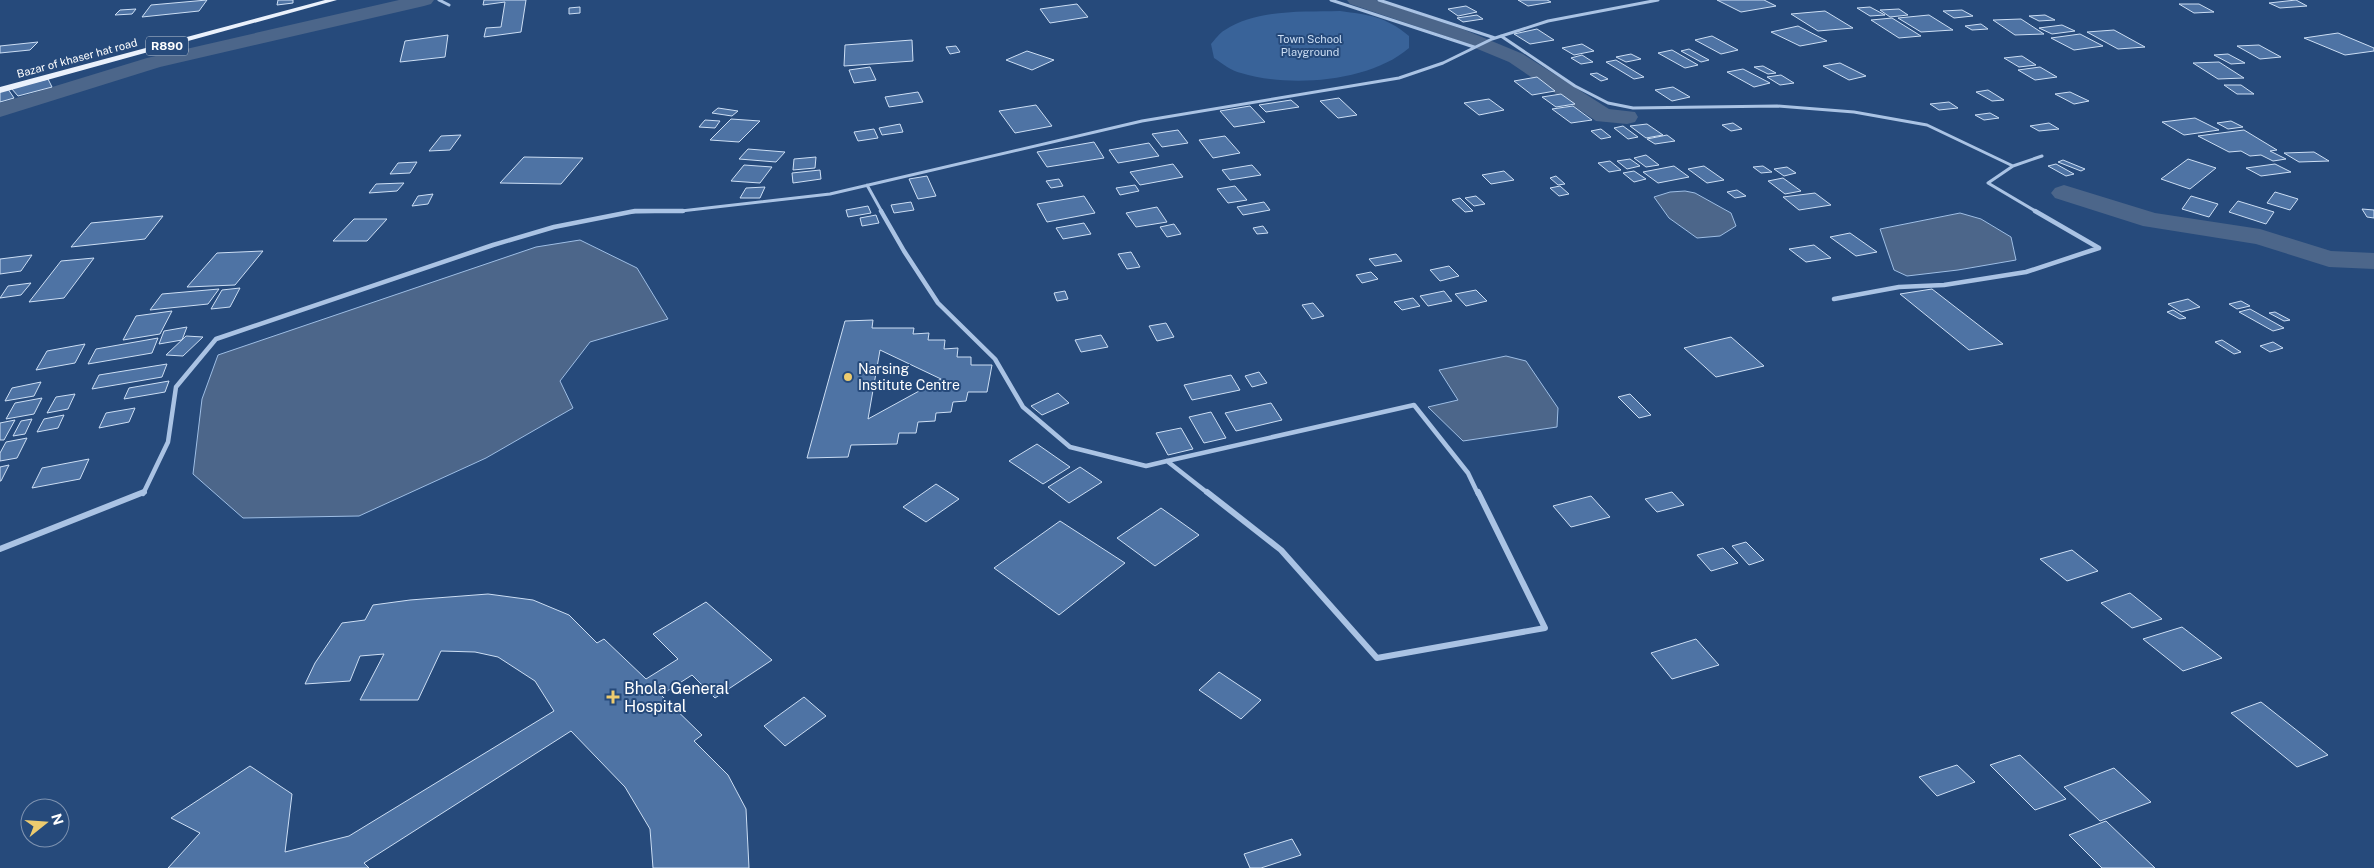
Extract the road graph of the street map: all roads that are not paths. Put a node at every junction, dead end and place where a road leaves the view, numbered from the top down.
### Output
1 (333, 0) edge
2 (439, 0) edge
3 (1331, 0) edge
4 (1379, 0) edge
5 (1658, 0) edge
6 (449, 5) dead end
7 (1501, 36) junction
8 (1494, 39) junction
9 (1472, 48) junction
10 (0, 90) edge
11 (2042, 156) dead end
12 (2013, 166) junction
13 (867, 185) junction
14 (1834, 299) dead end
15 (1167, 461) junction
16 (0, 549) edge

1 - 10 main road, Bazar of khaser hat road / R890
2 - 6 street
3 - 9 street
4 - 8 street
5 - 7 street
7 - 8 street
7 - 12 street
8 - 9 street
9 - 13 street
11 - 12 street
12 - 14 street
13 - 15 street
13 - 16 street
15 - 15 street

